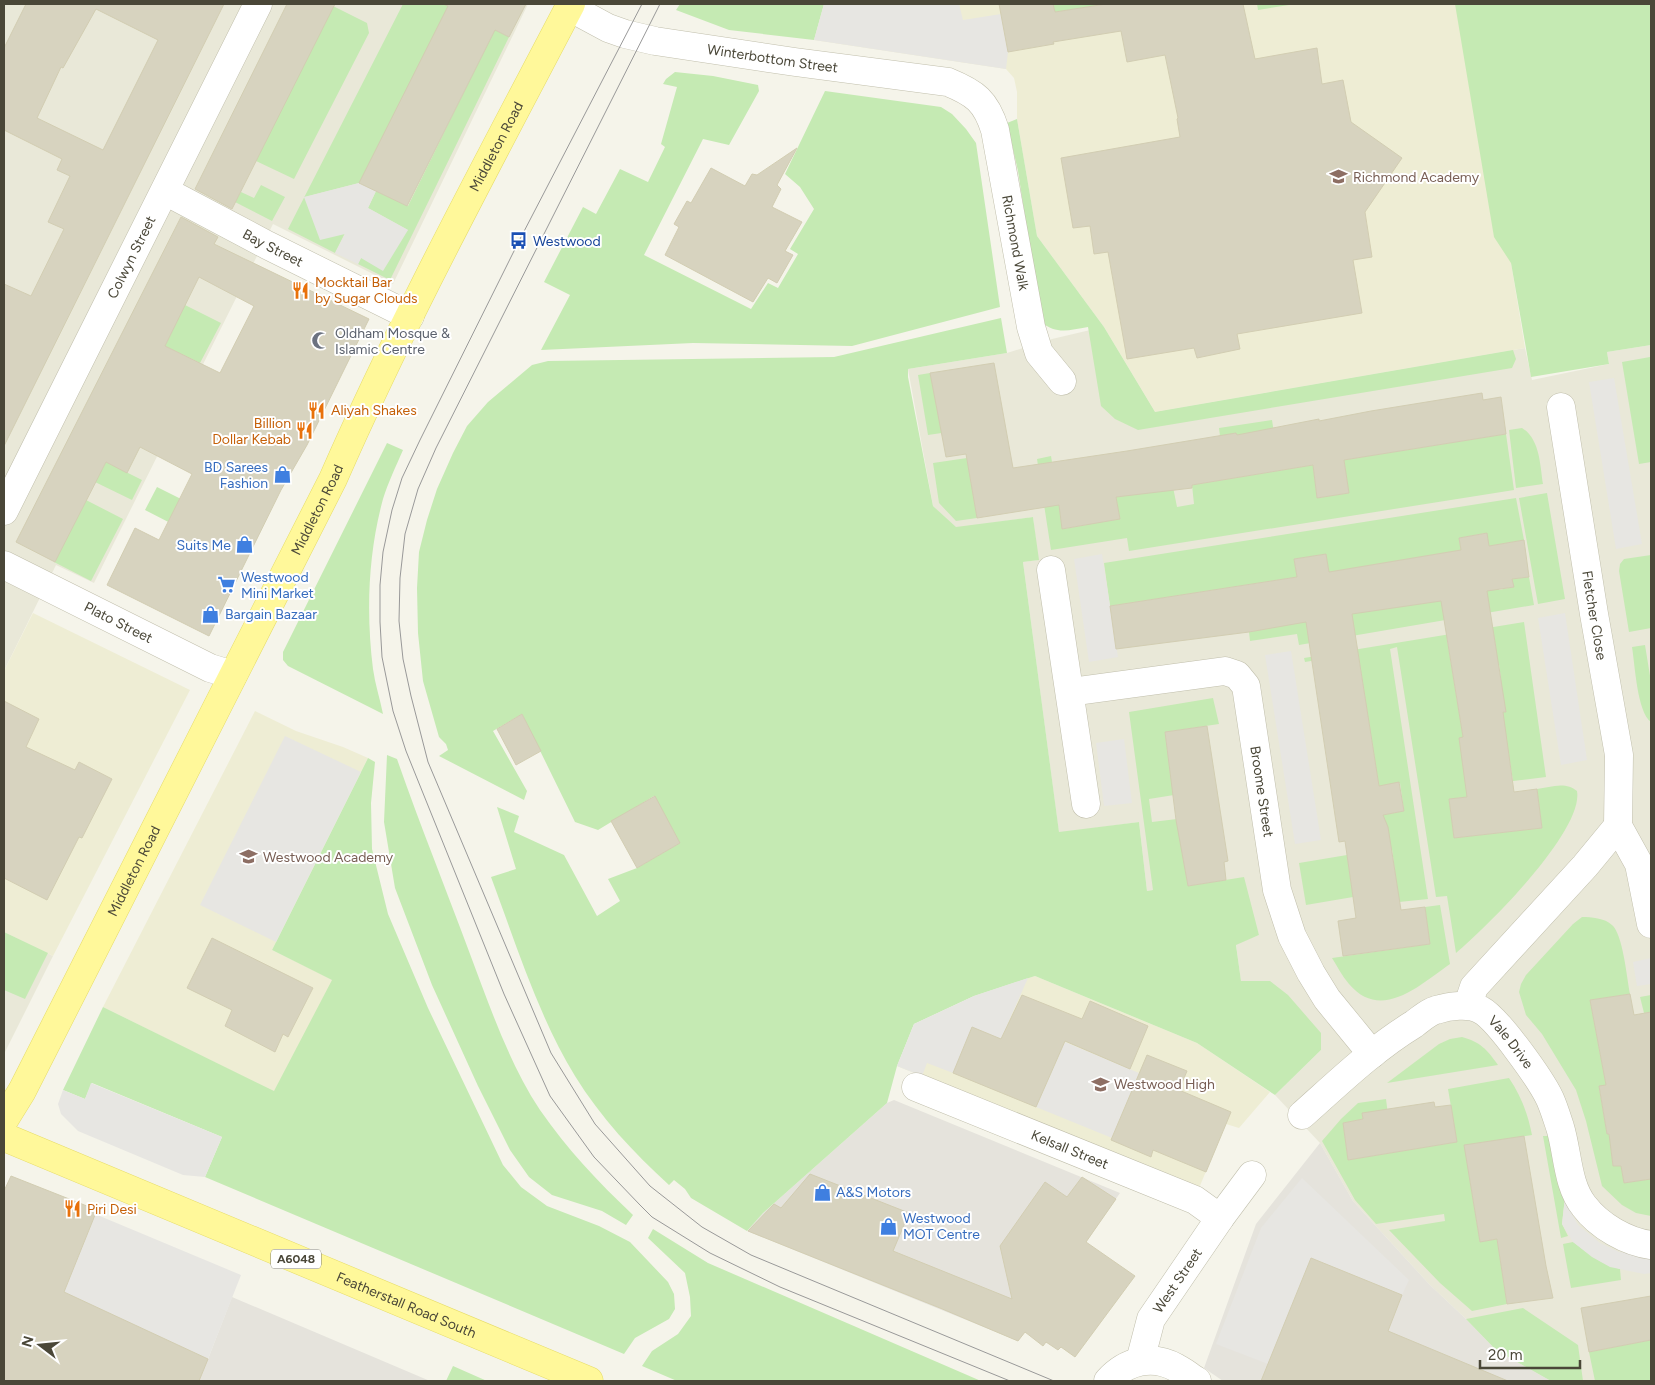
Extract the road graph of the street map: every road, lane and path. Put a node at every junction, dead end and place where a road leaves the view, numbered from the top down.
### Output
1 (258, 4) edge
2 (570, 5) edge
3 (979, 100) joint
4 (165, 191) junction
5 (410, 316) junction
6 (1062, 381) dead end
7 (1561, 407) dead end
8 (4, 511) edge
9 (4, 566) edge
10 (1051, 570) dead end
11 (234, 675) junction
12 (1070, 692) junction
13 (1086, 804) dead end
14 (1618, 826) junction
15 (1651, 924) edge
16 (1468, 1005) junction
17 (1372, 1054) junction
18 (916, 1087) dead end
19 (1302, 1115) dead end
20 (4, 1120) edge
21 (4, 1137) edge
22 (1252, 1175) dead end
23 (1220, 1218) junction
24 (1651, 1245) edge
25 (1140, 1361) junction
26 (589, 1381) edge
27 (1108, 1381) edge
28 (1197, 1381) edge

1 - 4 street, Colwyn Street
2 - 3 street, Winterbottom Street
2 - 5 main road, Middleton Road
3 - 6 street, Richmond Walk
4 - 5 street, Bay Street
4 - 8 street, Colwyn Street
5 - 11 main road, Middleton Road
7 - 14 street, Fletcher Close
9 - 11 street, Plato Street
10 - 12 street
11 - 20 main road, Middleton Road
12 - 13 street
12 - 17 street, Broome Street
14 - 15 street, Fletcher Close
14 - 16 street
16 - 17 street
16 - 24 street, Vale Drive
17 - 19 street
18 - 23 street, Kelsall Street
21 - 26 main road, Featherstall Road South / A6048
22 - 23 street, West Street
23 - 25 street, West Street
25 - 27 street
25 - 28 street

